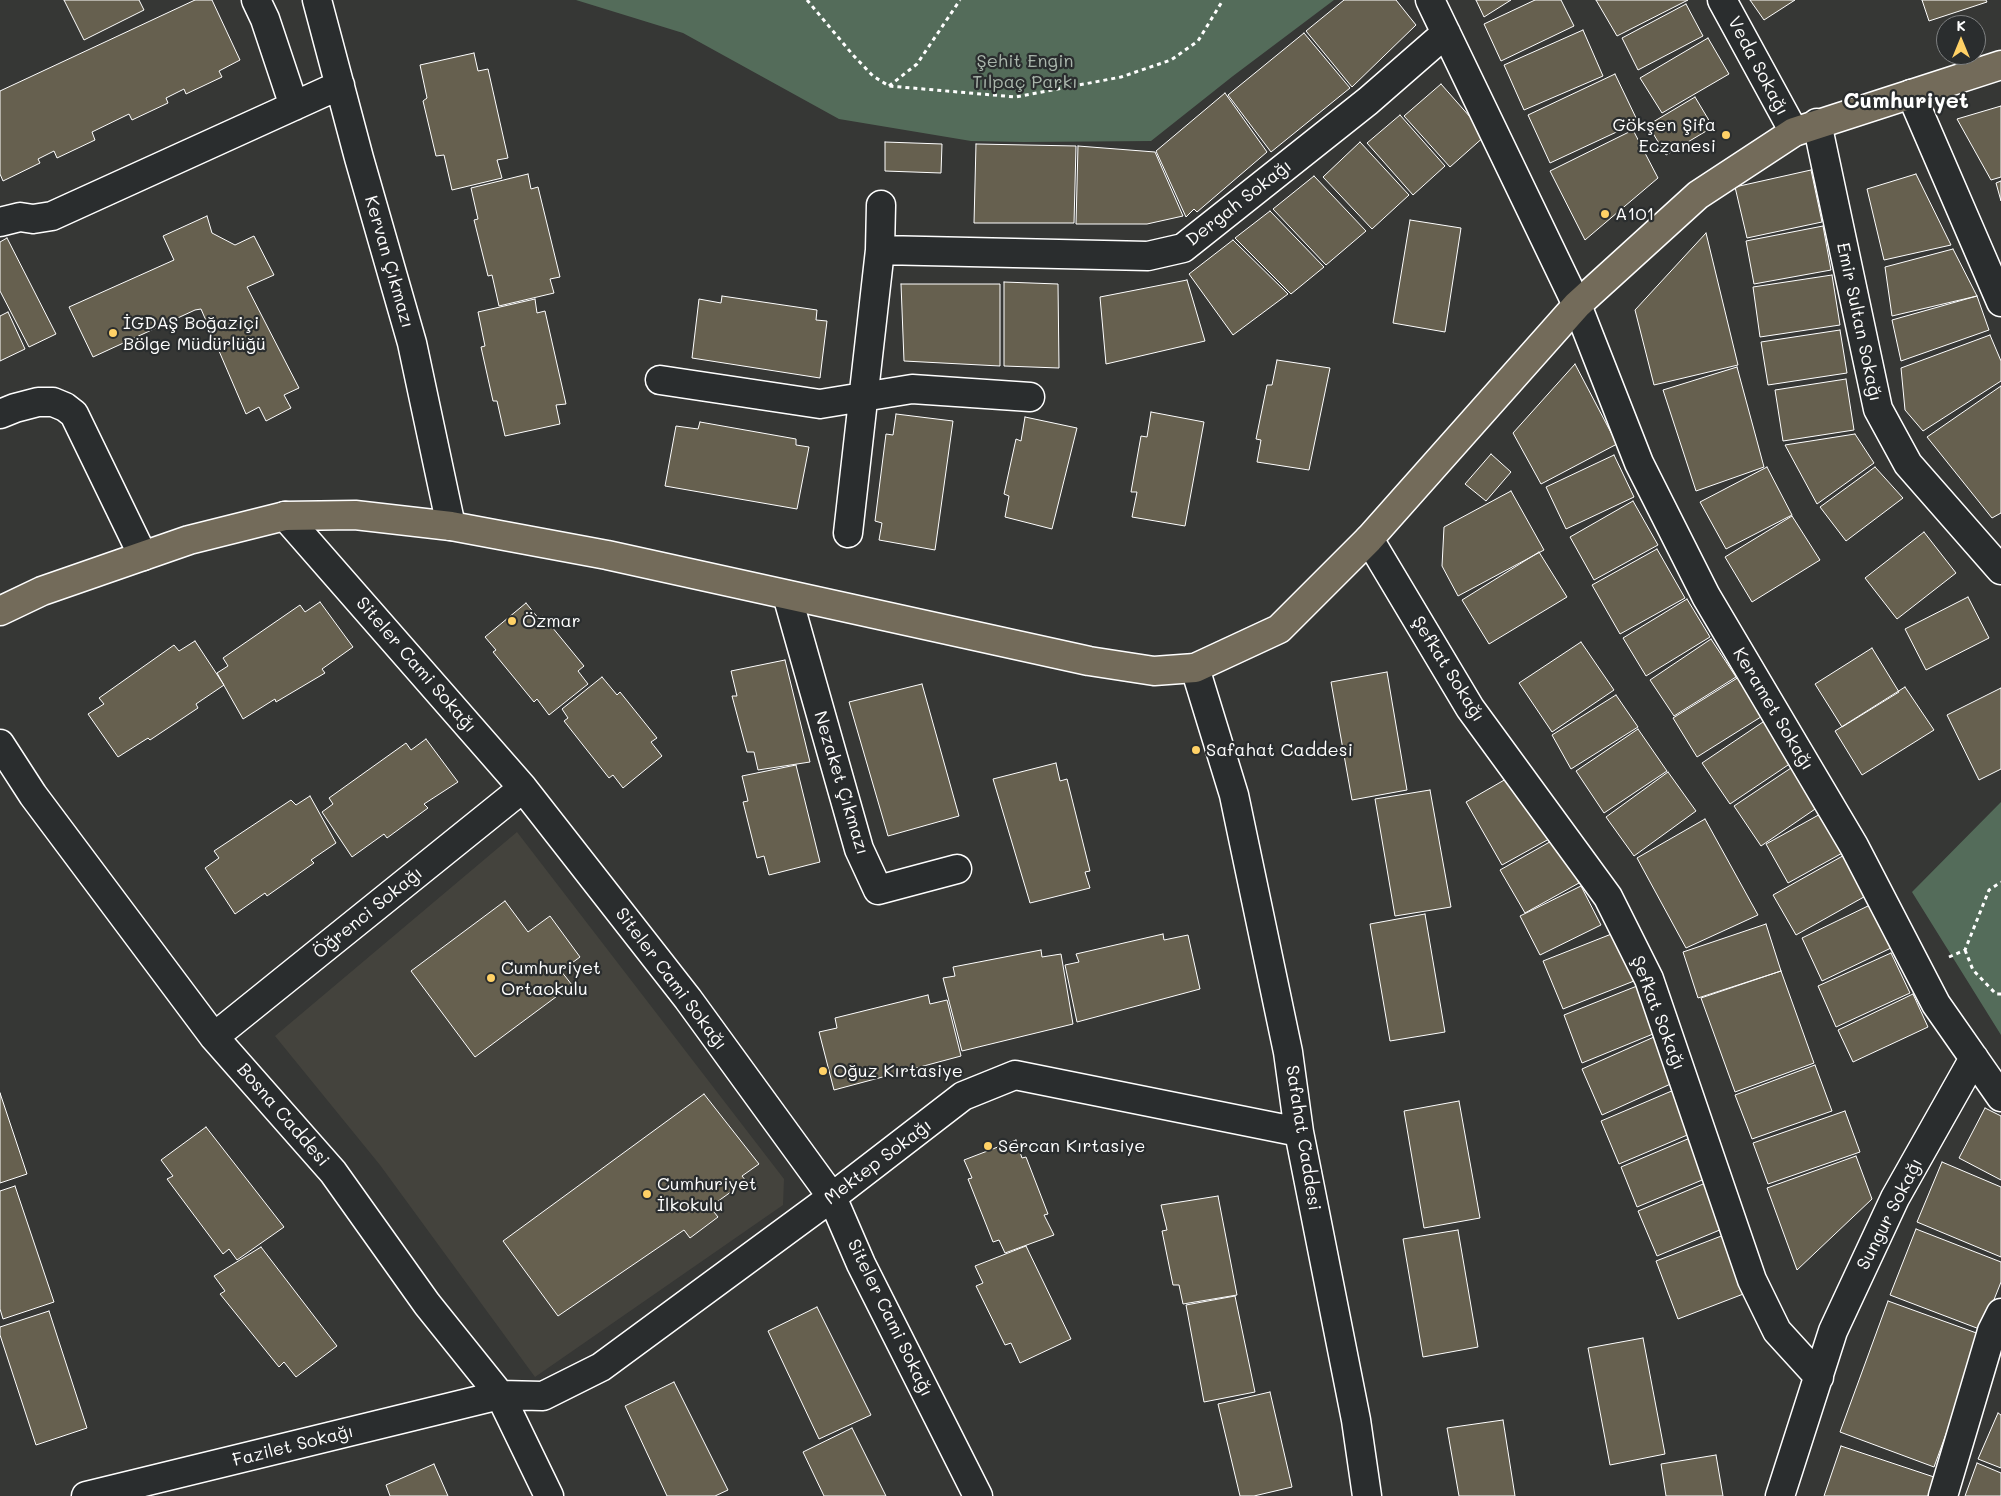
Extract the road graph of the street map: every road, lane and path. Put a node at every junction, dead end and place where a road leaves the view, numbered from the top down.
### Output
1 (256, 0) edge
2 (318, 0) edge
3 (808, 0) edge
4 (960, 0) edge
5 (1223, 0) edge
6 (1430, 0) edge
7 (1722, 0) edge
8 (1446, 33) junction
9 (2001, 65) edge
10 (340, 85) junction
11 (889, 86) junction
12 (1911, 94) junction
13 (294, 106) junction
14 (1805, 128) junction
15 (881, 206) dead end
16 (0, 222) edge
17 (880, 250) junction
18 (2001, 302) edge
19 (1577, 304) junction
20 (660, 380) dead end
21 (864, 397) junction
22 (1030, 397) dead end
23 (0, 414) edge
24 (285, 516) junction
25 (451, 526) junction
26 (848, 533) dead end
27 (1369, 539) junction
28 (143, 556) junction
29 (2001, 570) edge
30 (787, 595) junction
31 (0, 611) edge
32 (1195, 668) junction
33 (0, 744) edge
34 (523, 788) junction
35 (957, 869) dead end
36 (2001, 882) edge
37 (2001, 994) edge
38 (214, 1037) junction
39 (1974, 1058) junction
40 (2001, 1097) edge
41 (1299, 1132) junction
42 (832, 1197) junction
43 (2001, 1313) edge
44 (1819, 1377) junction
45 (500, 1395) junction
46 (86, 1496) edge
47 (549, 1496) edge
48 (978, 1496) edge
49 (1367, 1496) edge
50 (1780, 1496) edge
51 (1943, 1496) edge

1 - 13 street
2 - 10 street, Kervan Çıkmazı
3 - 11 path
4 - 11 path
5 - 11 path
6 - 8 street
7 - 14 street, Veda Sokağı
8 - 17 street, Dergah Sokağı
8 - 19 street
9 - 12 main road
10 - 13 street
10 - 25 street, Kervan Çıkmazı
12 - 14 main road
12 - 18 street
13 - 16 street
14 - 19 main road
14 - 29 street, Emir Sultan Sokağı
15 - 17 street
17 - 21 street
19 - 27 main road
19 - 39 street, Keramet Sokağı
20 - 21 street
21 - 22 street
21 - 26 street
23 - 28 street
24 - 25 main road
24 - 28 main road
24 - 34 street, Siteler Cami Sokağı
25 - 30 main road
27 - 32 main road
27 - 44 street, Şefkat Sokağı
28 - 31 main road
30 - 32 main road
30 - 35 street, Nezaket Çıkmazı
32 - 41 street, Safahat Caddesi
33 - 38 street, Bosna Caddesi
34 - 38 street, Öğrenci Sokağı
34 - 42 street, Siteler Cami Sokağı
36 - 37 path
38 - 45 street, Bosna Caddesi
39 - 40 street, Keramet Sokağı
39 - 44 street, Sungur Sokağı
41 - 42 street, Mektep Sokağı
41 - 49 street, Safahat Caddesi
42 - 45 street, Mektep Sokağı
42 - 48 street, Siteler Cami Sokağı
43 - 51 street
44 - 50 street
45 - 46 street, Fazilet Sokağı
45 - 47 street, Bosna Caddesi

